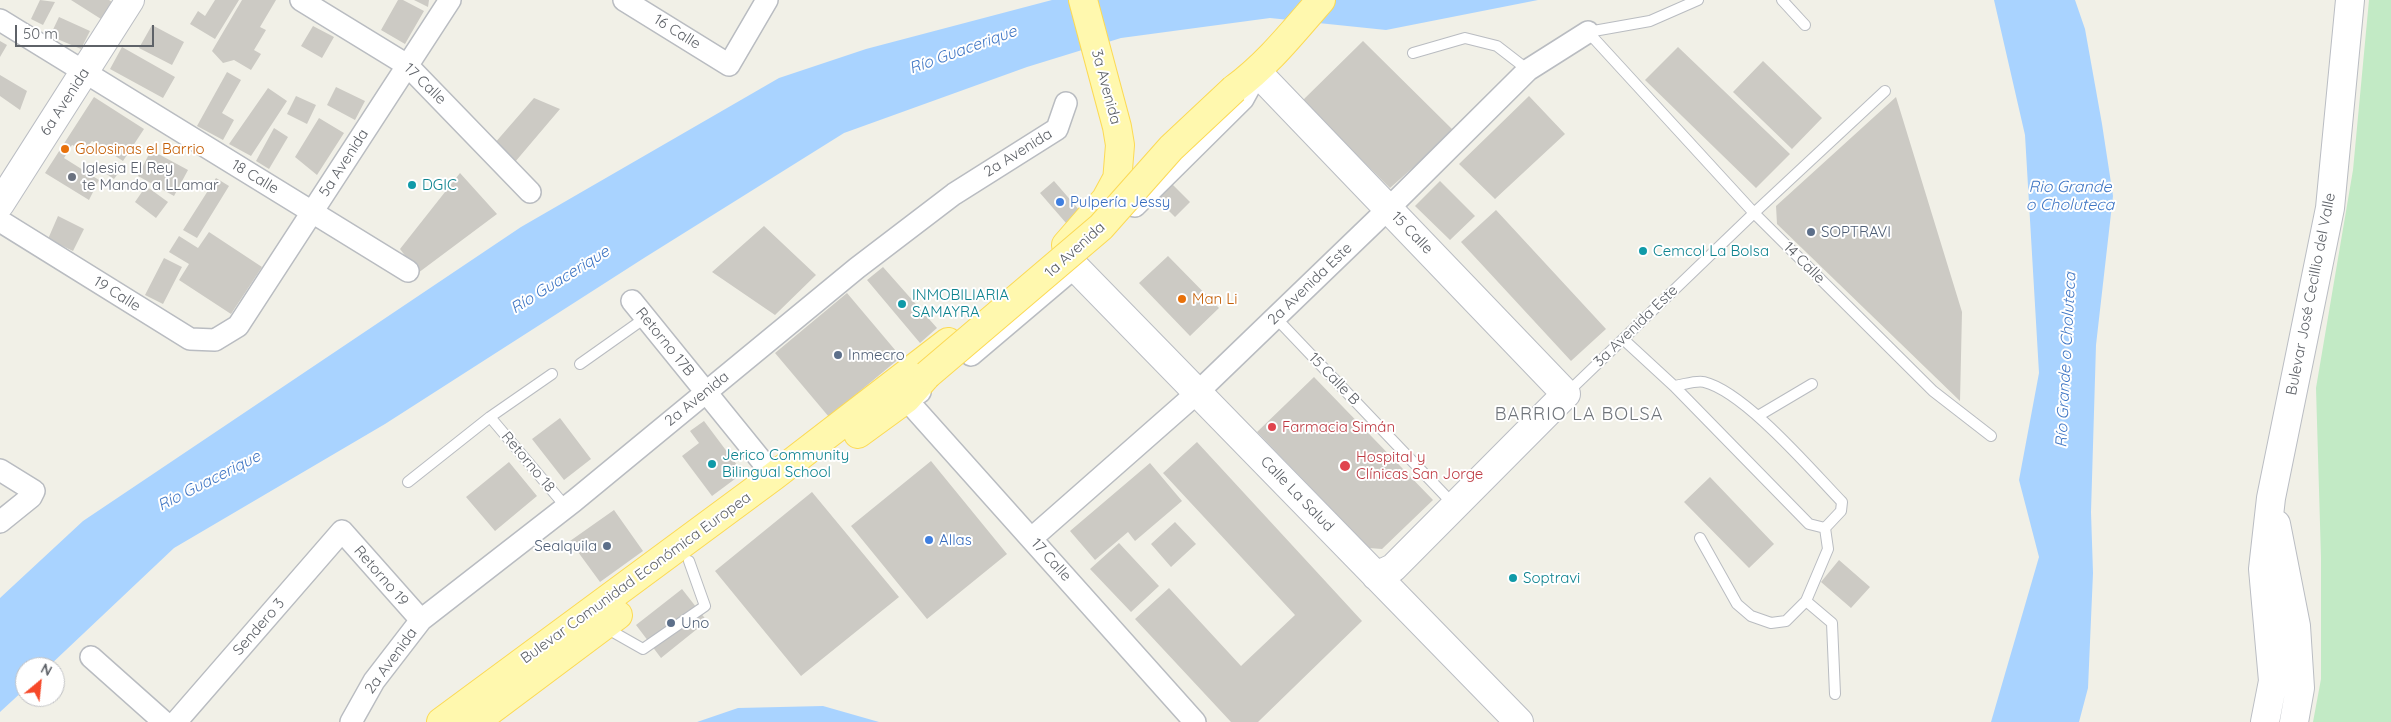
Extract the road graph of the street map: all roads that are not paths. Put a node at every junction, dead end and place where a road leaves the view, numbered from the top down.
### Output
1 (130, 0) edge
2 (301, 0) edge
3 (450, 0) edge
4 (624, 0) edge
5 (767, 0) edge
6 (1083, 0) edge
7 (1321, 0) edge
8 (1698, 0) edge
9 (1782, 0) edge
10 (2350, 0) edge
11 (0, 20) edge
12 (1805, 25) dead end
13 (1588, 32) junction
14 (1413, 53) dead end
15 (407, 65) junction
16 (1264, 65) junction
17 (1528, 70) junction
18 (84, 72) junction
19 (1884, 91) dead end
20 (1066, 103) dead end
21 (1119, 175) junction
22 (530, 192) dead end
23 (0, 204) edge
24 (1389, 208) junction
25 (312, 212) junction
26 (1754, 213) junction
27 (0, 221) edge
28 (1075, 266) junction
29 (408, 271) dead end
30 (632, 301) dead end
31 (1275, 317) junction
32 (645, 318) junction
33 (238, 326) joint
34 (1622, 339) junction
35 (580, 364) dead end
36 (552, 374) dead end
37 (1812, 384) dead end
38 (1674, 386) junction
39 (706, 392) junction
40 (1198, 392) junction
41 (1566, 394) junction
42 (906, 399) junction
43 (1758, 416) junction
44 (490, 417) junction
45 (1991, 436) dead end
46 (0, 470) edge
47 (774, 476) junction
48 (408, 482) dead end
49 (2271, 498) junction
50 (1456, 506) junction
51 (566, 507) junction
52 (0, 522) edge
53 (1825, 528) junction
54 (342, 531) joint
55 (1032, 538) junction
56 (1700, 538) dead end
57 (689, 561) junction
58 (2285, 566) junction
59 (1386, 577) junction
60 (1806, 601) junction
61 (421, 620) junction
62 (603, 626) junction
63 (91, 657) dead end
64 (1835, 694) dead end
65 (164, 722) edge
66 (176, 722) edge
67 (351, 722) edge
68 (441, 722) edge
69 (475, 722) edge
70 (1195, 722) edge
71 (1519, 722) edge
72 (2265, 722) edge
73 (2279, 722) edge
74 (2294, 722) edge

1 - 18 main road, 6a Avenida
2 - 15 street, 17 Calle
3 - 15 street, 5a Avenida
4 - 5 street, 16 Calle
6 - 21 main road, 3a Avenida
7 - 16 main road, 1a Avenida
8 - 13 lane
9 - 12 lane
10 - 49 main road, Bulevar José Cecillio del Valle
11 - 18 street, 18 Calle
13 - 17 street, 2a Avenida Este
13 - 26 lane, 14 Calle
14 - 17 lane
15 - 22 street, 17 Calle
15 - 25 street, 5a Avenida
16 - 24 main road, 15 Calle
16 - 28 street, 1a Avenida
16 - 42 main road, 1a Avenida, bridge
17 - 24 street, 2a Avenida Este
18 - 23 main road, 6a Avenida
18 - 25 street, 18 Calle
19 - 26 lane, 3a Avenida Este
20 - 39 street, 2a Avenida
21 - 28 main road, 3a Avenida
21 - 47 main road, Bulevar Comunidad Económica Europea
24 - 31 street, 2a Avenida Este
24 - 41 main road, 15 Calle
25 - 29 street, 18 Calle
25 - 33 street, 5a Avenida
26 - 34 lane, 3a Avenida Este
26 - 45 lane, 14 Calle
27 - 33 street, 19 Calle
28 - 40 main road, Calle La Salud
28 - 42 street, Bulevar Comunidad Económica Europea
30 - 32 street, Retorno 17B
31 - 40 street, 2a Avenida Este
31 - 50 lane, 15 Calle B
32 - 35 lane
32 - 39 street, Retorno 17B
34 - 38 lane
34 - 41 lane, 3a Avenida Este
36 - 44 lane
37 - 43 lane
38 - 43 lane
38 - 53 lane
39 - 47 street, Retorno 17B
39 - 51 street, 2a Avenida
40 - 55 street, 2a Avenida Este
40 - 59 main road, Calle La Salud
41 - 50 main road, 3a Avenida Este
42 - 55 street, 17 Calle
42 - 57 main road, Bulevar Comunidad Económica Europea
43 - 53 lane
44 - 48 lane
44 - 51 lane, Retorno 18
46 - 52 street
47 - 68 main road, Bulevar Comunidad Económica Europea
49 - 58 main road, Bulevar José Cecillio del Valle
49 - 72 main road, Bulevar José Cecillio del Valle
50 - 59 main road, 3a Avenida Este
51 - 61 street, 2a Avenida
53 - 60 lane
54 - 61 street, Retorno 19
54 - 66 street, Sendero 3
55 - 70 street, 17 Calle
56 - 60 lane
57 - 62 main road, Bulevar Comunidad Económica Europea
57 - 62 lane
58 - 73 main road
58 - 74 main road, Bulevar José Cecillio del Valle
59 - 71 main road, Calle La Salud
60 - 64 lane
61 - 67 street, 2a Avenida
62 - 69 main road, Bulevar Comunidad Económica Europea
63 - 65 street

